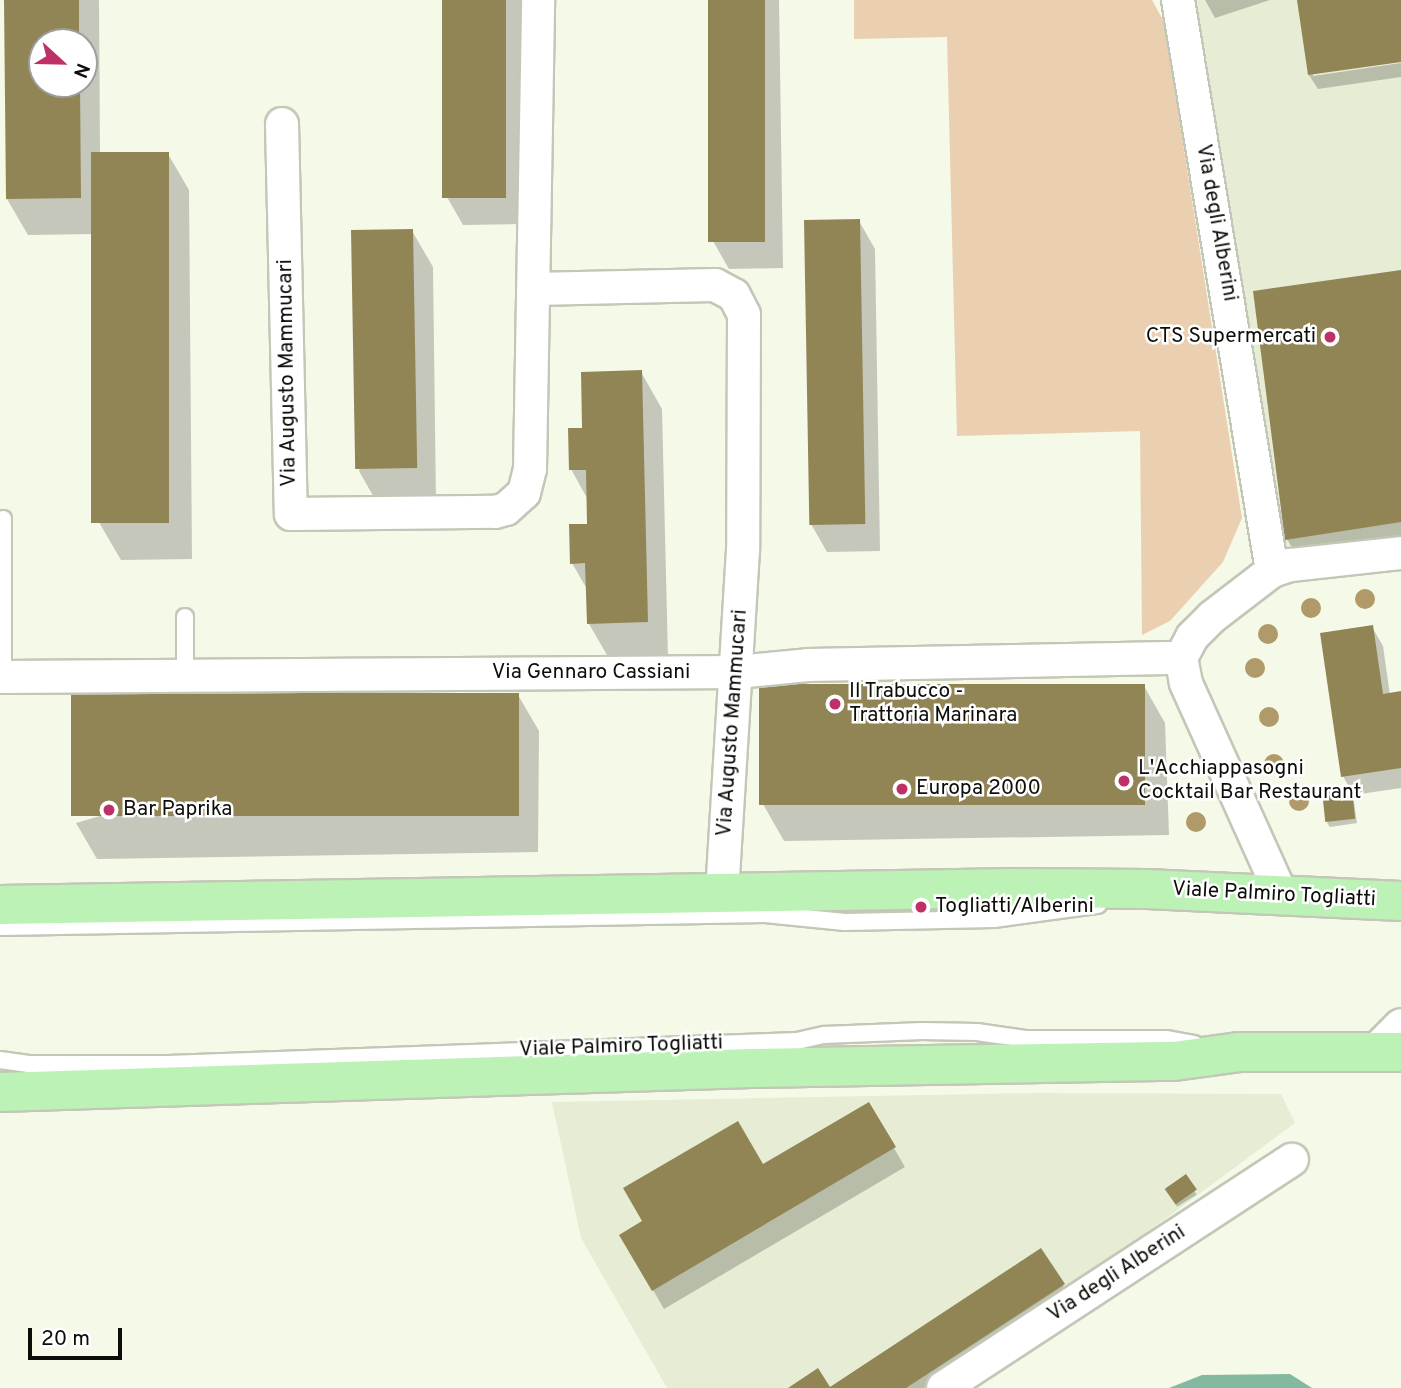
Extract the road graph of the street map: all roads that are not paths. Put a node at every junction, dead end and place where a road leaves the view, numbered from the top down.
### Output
1 (538, 0) edge
2 (1178, 0) edge
3 (282, 124) dead end
4 (534, 289) junction
5 (3, 519) dead end
6 (1401, 553) edge
7 (1272, 571) junction
8 (185, 617) dead end
9 (1181, 658) junction
10 (737, 673) junction
11 (2, 677) edge
12 (185, 677) junction
13 (1147, 889) junction
14 (722, 894) junction
15 (1282, 896) junction
16 (1399, 904) edge
17 (0, 905) edge
18 (0, 927) edge
19 (1401, 1025) edge
20 (1240, 1052) junction
21 (1387, 1052) edge
22 (0, 1060) edge
23 (0, 1092) edge
24 (1292, 1160) dead end
25 (943, 1388) edge

1 - 4 street, Via Augusto Mammucari
2 - 7 street, Via degli Alberini
3 - 4 street, Via Augusto Mammucari
4 - 10 street, Via Augusto Mammucari
5 - 11 lane
6 - 7 street
7 - 9 street
8 - 12 lane
9 - 10 street, Via Gennaro Cassiani
9 - 15 street
10 - 12 street, Via Gennaro Cassiani
10 - 14 street, Via Augusto Mammucari
11 - 12 street, Via Gennaro Cassiani
13 - 14 main road, Viale Palmiro Togliatti
13 - 15 main road, Viale Palmiro Togliatti
13 - 18 lane, Viale Palmiro Togliatti
14 - 17 main road, Viale Palmiro Togliatti
15 - 16 main road, Viale Palmiro Togliatti
19 - 21 street
20 - 21 main road, Viale Palmiro Togliatti
20 - 22 lane, Viale Palmiro Togliatti
20 - 23 main road, Viale Palmiro Togliatti
24 - 25 street, Via degli Alberini

